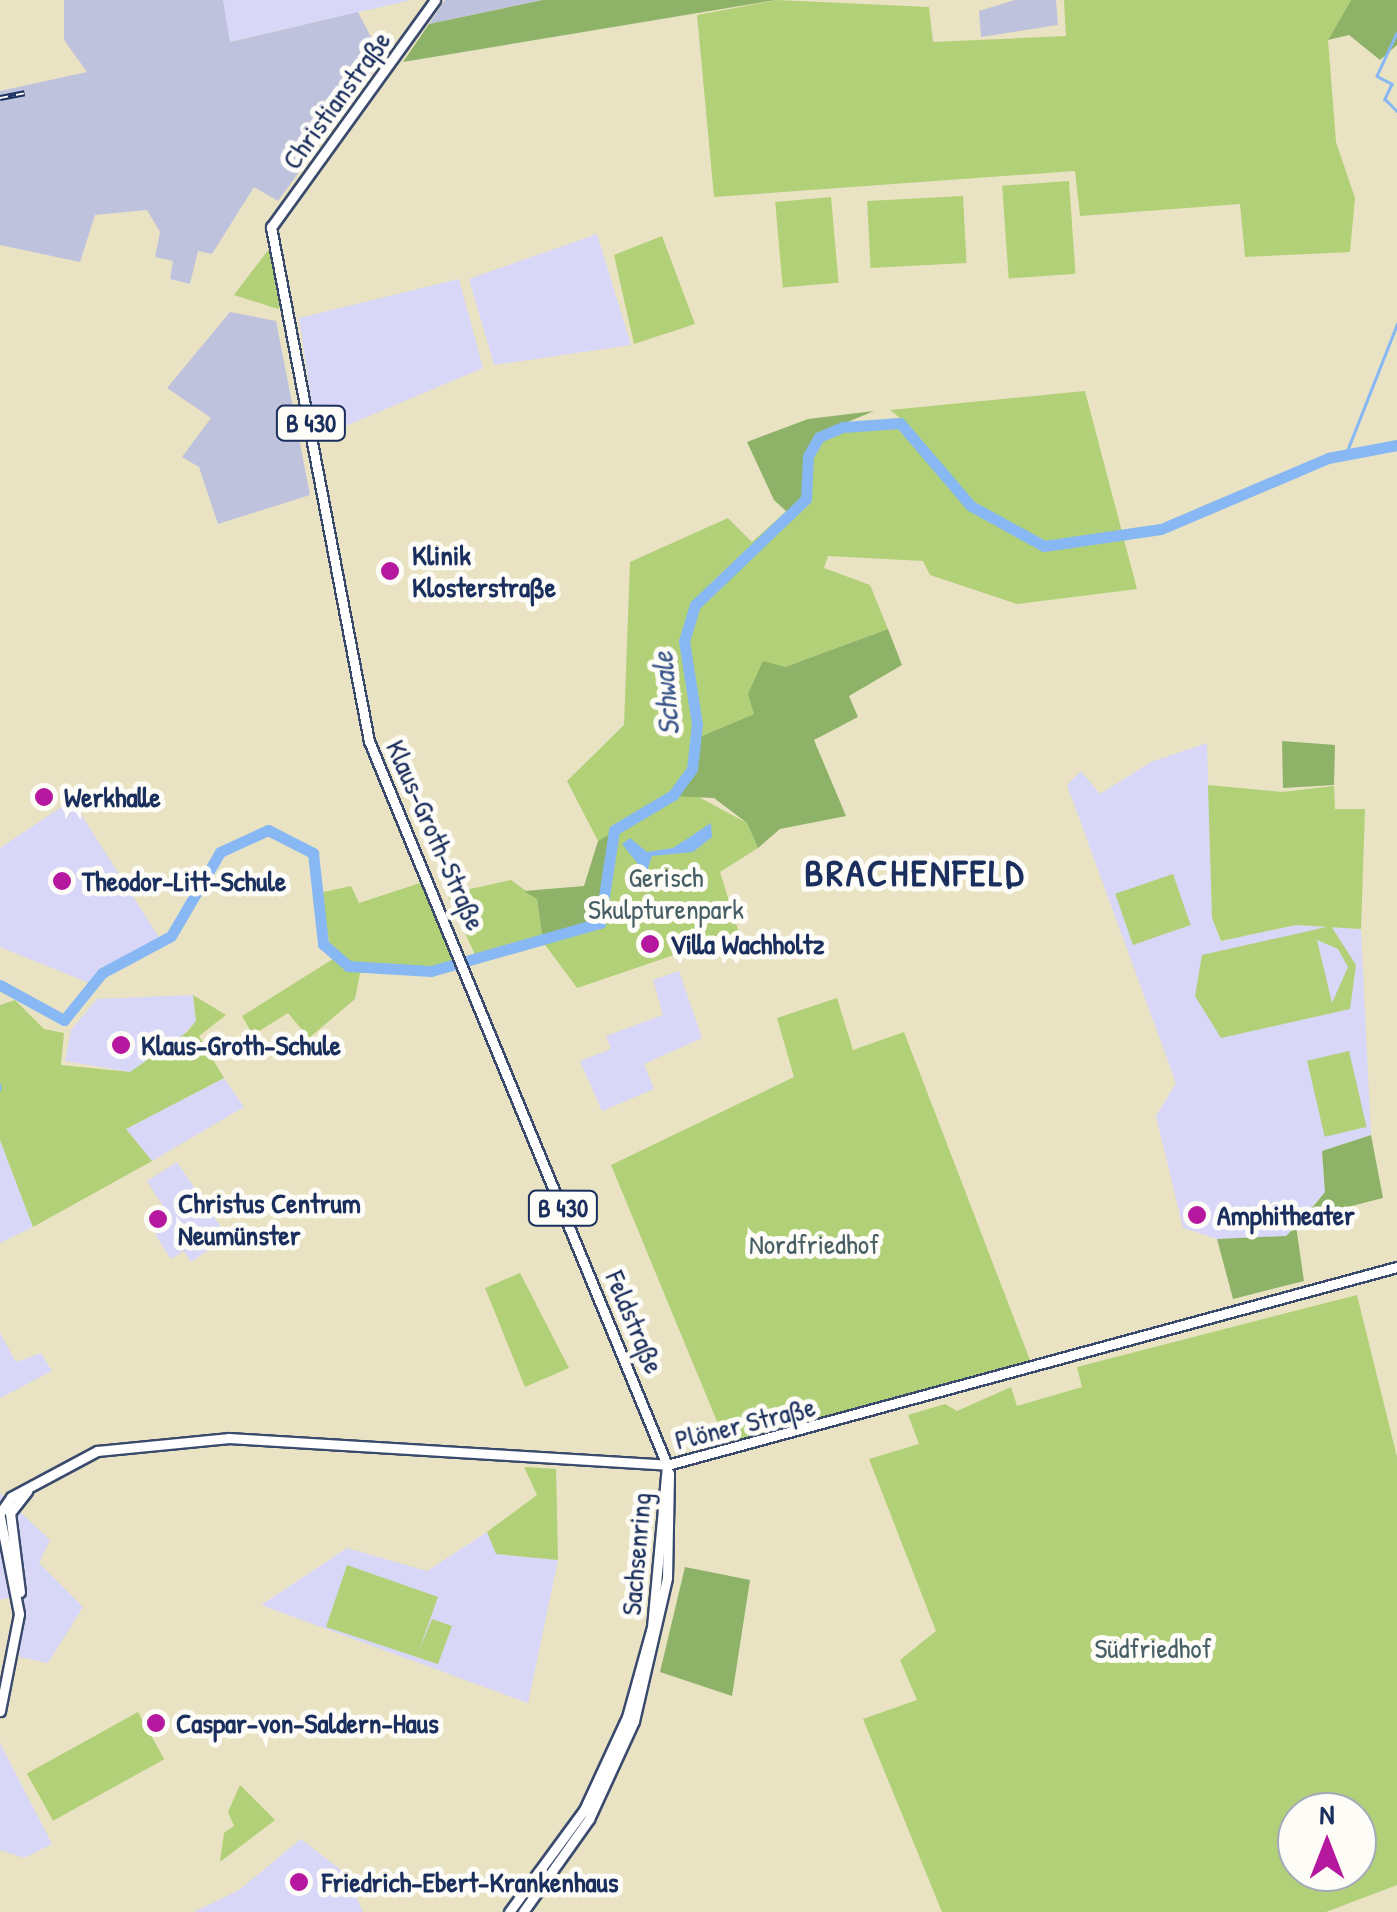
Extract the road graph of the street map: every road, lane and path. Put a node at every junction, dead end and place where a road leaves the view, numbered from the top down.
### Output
1 (435, 0) edge
2 (340, 606) joint
3 (494, 1030) joint
4 (1397, 1267) edge
5 (667, 1465) junction
6 (3, 1512) edge
7 (7, 1542) junction
8 (18, 1550) junction
9 (18, 1598) junction
10 (0, 1710) edge
11 (509, 1912) edge
12 (522, 1912) edge

1 - 2 main road, Christianstraße / B 430
2 - 3 main road, Klaus-Groth-Straße / B 430
3 - 5 main road, Feldstraße / B 430
4 - 5 main road, Plöner Straße
5 - 6 main road, Plöner Straße
5 - 11 main road, Sachsenring
5 - 12 main road, Sachsenring
6 - 7 main road
6 - 8 main road
7 - 8 main road
7 - 9 main road
8 - 9 main road
9 - 10 main road

